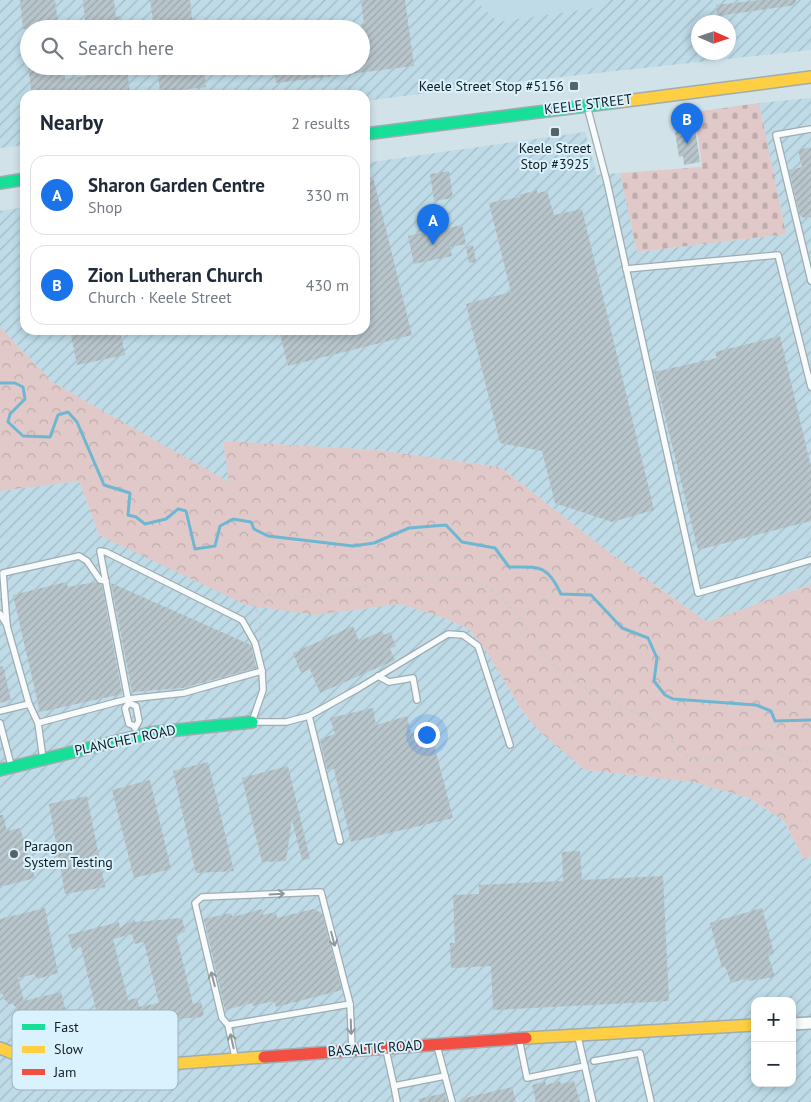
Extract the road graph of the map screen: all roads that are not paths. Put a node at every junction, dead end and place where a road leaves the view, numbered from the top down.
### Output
1 (811, 77) edge
2 (587, 104) junction
3 (811, 130) edge
4 (370, 133) edge
5 (20, 181) edge
6 (0, 183) edge
7 (811, 250) edge
8 (804, 251) junction
9 (626, 269) junction
10 (811, 281) edge
11 (811, 386) edge
12 (811, 560) edge
13 (106, 581) junction
14 (0, 614) edge
15 (7, 626) junction
16 (262, 671) junction
17 (378, 676) junction
18 (417, 700) dead end
19 (129, 701) junction
20 (29, 704) junction
21 (0, 711) edge
22 (308, 716) junction
23 (252, 722) junction
24 (0, 723) edge
25 (38, 723) junction
26 (136, 731) junction
27 (510, 745) dead end
28 (43, 759) junction
29 (12, 767) junction
30 (0, 770) edge
31 (340, 841) dead end
32 (350, 1004) junction
33 (811, 1023) edge
34 (796, 1024) edge
35 (228, 1025) junction
36 (751, 1026) edge
37 (578, 1035) junction
38 (519, 1038) junction
39 (437, 1044) junction
40 (0, 1048) edge
41 (386, 1048) junction
42 (352, 1050) junction
43 (12, 1055) edge
44 (235, 1058) junction
45 (594, 1061) dead end
46 (178, 1065) edge
47 (585, 1066) junction
48 (445, 1076) junction
49 (394, 1086) junction
50 (397, 1102) edge
51 (452, 1102) edge
52 (593, 1102) edge
53 (651, 1102) edge

1 - 2 street, KEELE STREET
2 - 4 street, KEELE STREET
2 - 9 lane
3 - 8 lane
5 - 6 street
7 - 8 lane
8 - 10 lane
9 - 11 lane
9 - 12 lane
13 - 15 lane
13 - 16 lane
13 - 19 lane
14 - 15 lane
15 - 20 lane
16 - 19 lane
16 - 23 lane
17 - 18 lane
17 - 22 lane
17 - 27 lane
19 - 25 lane
19 - 26 lane
19 - 26 lane
20 - 21 lane
20 - 25 lane
22 - 23 lane
22 - 31 lane
23 - 26 street, PLANCHET ROAD
24 - 29 lane
25 - 28 lane
26 - 28 street, PLANCHET ROAD
28 - 29 street, PLANCHET ROAD
29 - 30 street, PLANCHET ROAD
32 - 35 lane
35 -> 32 lane
32 -> 42 lane
33 - 34 street
44 -> 35 lane
36 - 37 street, BASALTIC ROAD
37 - 38 street, BASALTIC ROAD
37 - 47 lane
38 - 39 street, BASALTIC ROAD
38 - 47 lane
39 - 41 street, BASALTIC ROAD
39 - 48 lane
40 - 43 street, BASALTIC ROAD
41 - 42 street, BASALTIC ROAD
41 - 49 lane
42 - 44 street, BASALTIC ROAD
44 - 46 street, BASALTIC ROAD
45 - 53 lane
47 - 52 lane
48 - 49 lane
48 - 51 lane
49 - 50 lane

